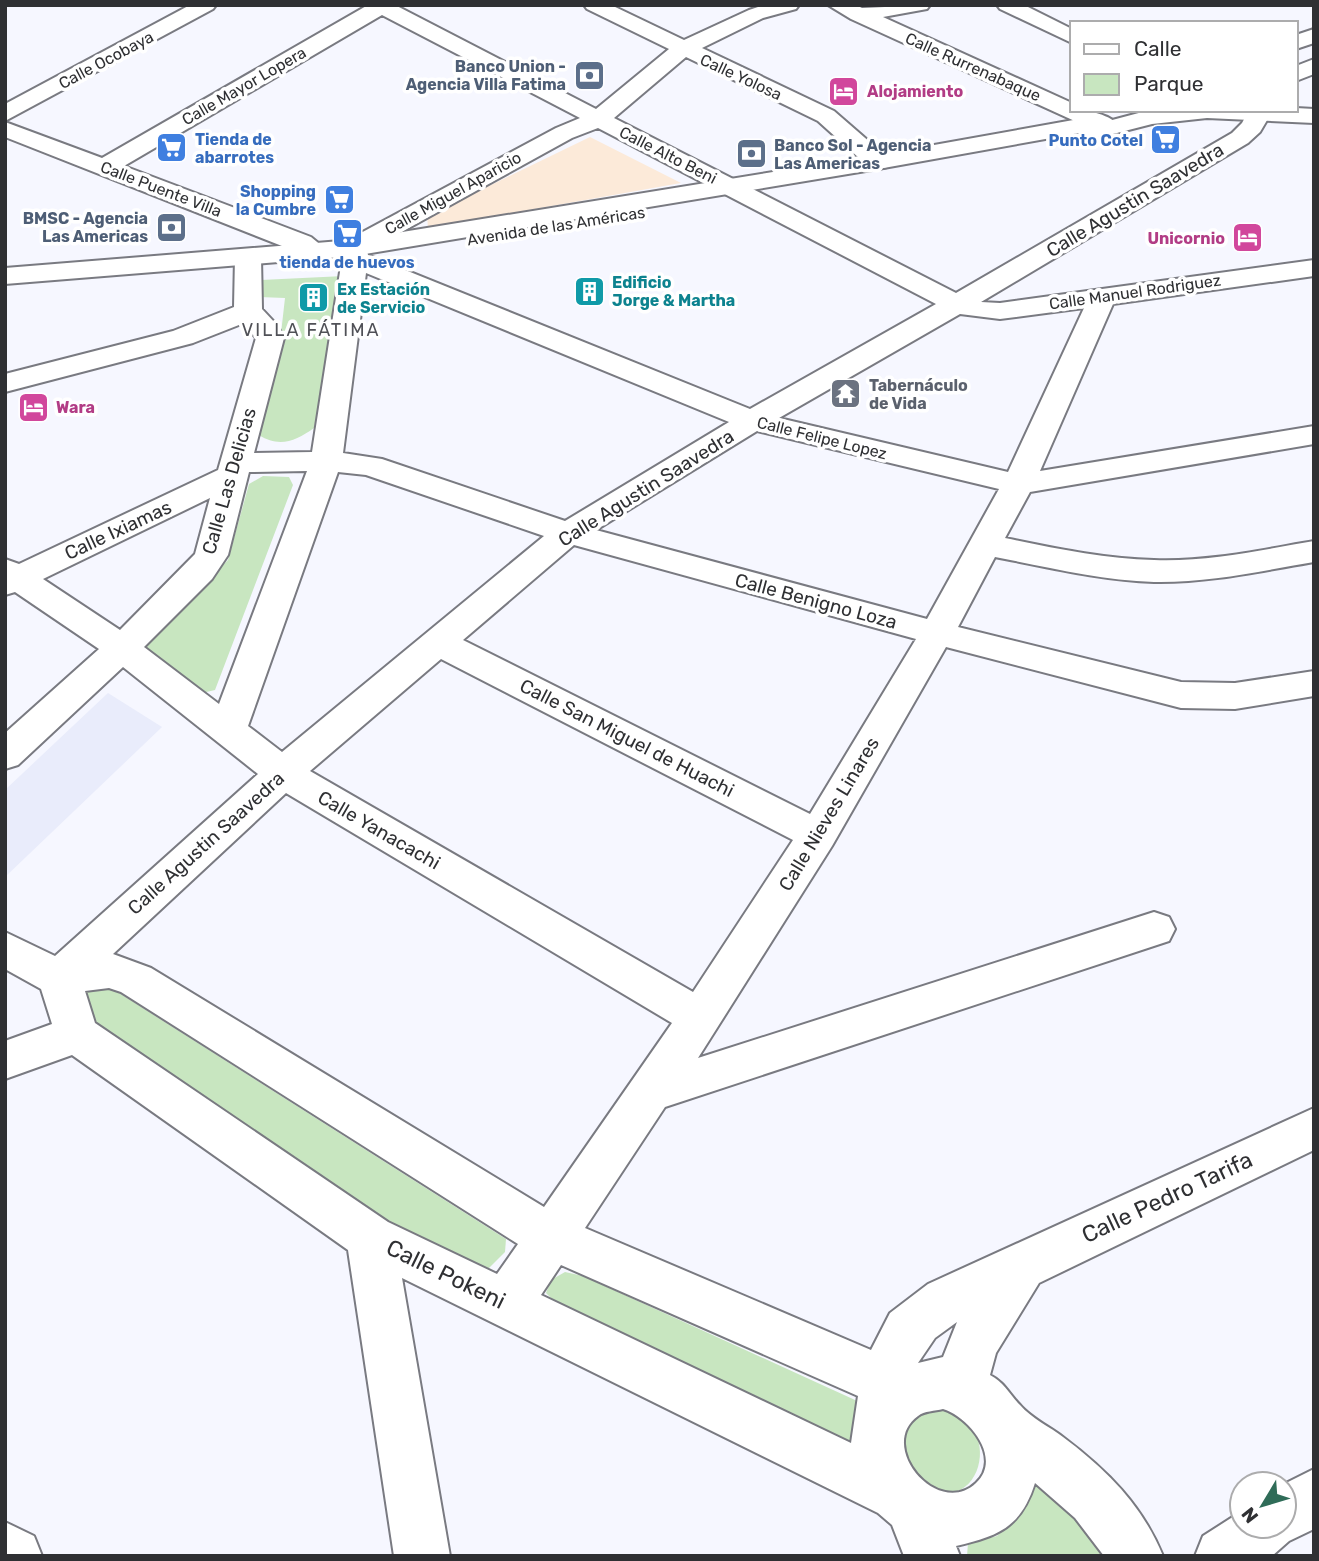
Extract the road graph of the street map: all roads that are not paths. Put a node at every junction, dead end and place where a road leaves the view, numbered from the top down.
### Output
1 (206, 5) edge
2 (594, 5) edge
3 (752, 5) edge
4 (789, 5) edge
5 (919, 5) edge
6 (1007, 5) edge
7 (381, 6) edge
8 (848, 10) edge
9 (1314, 35) edge
10 (1070, 36) edge
11 (1298, 42) edge
12 (674, 45) junction
13 (1298, 56) edge
14 (1314, 64) edge
15 (1298, 73) edge
16 (1197, 112) edge
17 (1261, 112) edge
18 (5, 114) edge
19 (1158, 114) edge
20 (591, 115) junction
21 (1314, 116) edge
22 (5, 129) edge
23 (1105, 129) junction
24 (878, 162) junction
25 (104, 167) junction
26 (736, 190) junction
27 (315, 251) junction
28 (354, 253) junction
29 (249, 263) junction
30 (1314, 268) edge
31 (5, 275) edge
32 (5, 288) edge
33 (1102, 296) junction
34 (957, 304) junction
35 (248, 311) junction
36 (5, 383) edge
37 (752, 421) junction
38 (1314, 435) edge
39 (326, 461) junction
40 (232, 470) junction
41 (1018, 484) junction
42 (568, 533) junction
43 (985, 545) junction
44 (1314, 551) edge
45 (10, 577) edge
46 (937, 633) junction
47 (437, 642) junction
48 (122, 648) junction
49 (1314, 683) edge
50 (228, 730) junction
51 (5, 755) edge
52 (283, 773) junction
53 (818, 835) junction
54 (1154, 929) dead end
55 (5, 949) edge
56 (59, 978) junction
57 (700, 1018) junction
58 (77, 1034) junction
59 (5, 1060) edge
60 (649, 1093) junction
61 (1314, 1128) edge
62 (551, 1237) junction
63 (371, 1238) junction
64 (1021, 1267) junction
65 (506, 1304) junction
66 (960, 1388) junction
67 (892, 1395) junction
68 (1002, 1425) junction
69 (1314, 1496) edge
70 (1298, 1507) edge
71 (913, 1519) edge
72 (1247, 1540) edge
73 (5, 1550) edge
74 (13, 1556) edge
75 (422, 1556) edge
76 (1135, 1556) edge
77 (1223, 1556) edge

1 - 18 street, Calle Ocobaya
2 - 12 street, Calle Yolosa
3 - 12 street, Calle Miguel Aparicio
4 - 12 street, Calle Miguel Aparicio
5 - 8 street
6 - 10 street
7 - 20 street, Calle Alto Beni
7 - 25 street, Calle Mayor Lopera
8 - 23 street, Calle Rurrenabaque
9 - 11 street
12 - 20 street, Calle Miguel Aparicio
12 - 24 street, Calle Yolosa
13 - 14 street
14 - 15 street
16 - 19 street, Avenida de las Américas
17 - 21 street, Avenida de las Américas
17 - 34 street, Calle Agustin Saavedra
19 - 23 street, Avenida de las Américas
20 - 26 street, Calle Alto Beni
20 - 28 street, Calle Miguel Aparicio
22 - 25 street, Calle Puente Villa
23 - 24 street, Avenida de las Américas
23 - 26 street, Avenida de las Américas
24 - 26 street, Avenida de las Américas
25 - 27 street, Calle Puente Villa
26 - 28 street, Avenida de las Américas
26 - 34 street, Calle Alto Beni
27 - 28 street, Avenida de las Américas
27 - 29 street, Avenida de las Américas
28 - 29 street, Avenida de las Américas
28 - 37 street, Calle Felipe Lopez
28 - 39 street
29 - 31 street, Avenida de las Américas
29 - 32 street, Avenida de las Américas
29 - 35 street
30 - 33 street, Calle Manuel Rodriguez
33 - 34 street, Calle Manuel Rodriguez
33 - 41 street, Calle Nieves Linares
34 - 37 street, Calle Agustin Saavedra
35 - 36 street
35 - 40 street, Calle Las Delicias
37 - 41 street, Calle Felipe Lopez
37 - 42 street, Calle Agustin Saavedra
38 - 41 street, Calle Felipe Lopez
39 - 40 street, Calle Ixiamas
39 - 42 street, Calle Benigno Loza
39 - 50 street
40 - 45 street, Calle Ixiamas
40 - 48 street, Calle Las Delicias
41 - 43 street, Calle Nieves Linares
42 - 46 street, Calle Benigno Loza
42 - 47 street, Calle Agustin Saavedra
43 - 44 street
43 - 46 street, Calle Nieves Linares
45 - 48 street, Calle Yanacachi
46 - 49 street, Calle Benigno Loza
46 - 53 street, Calle Nieves Linares
47 - 52 street, Calle Agustin Saavedra
47 - 53 street, Calle San Miguel de Huachi
48 - 50 street, Calle Yanacachi
48 - 51 street, Calle Las Delicias
50 - 52 street, Calle Yanacachi
52 - 56 street, Calle Agustin Saavedra
52 - 57 street, Calle Yanacachi
53 - 57 street, Calle Nieves Linares
54 - 60 street
55 - 56 street
56 - 58 street
56 - 62 street
57 - 60 street, Calle Nieves Linares
58 - 59 street
58 - 63 street, Calle Pokeni
60 - 62 street, Calle Nieves Linares
61 - 64 street, Calle Pedro Tarifa
62 - 65 street, Calle Nieves Linares
62 - 67 street
63 - 65 street, Calle Pokeni
63 - 75 street
64 - 66 street
64 - 67 street, Calle Pedro Tarifa
65 - 71 street, Calle Pokeni
66 - 67 street
66 - 68 street
67 - 71 street
68 - 71 street
68 - 76 street
69 - 70 street
72 - 77 street
73 - 74 street

